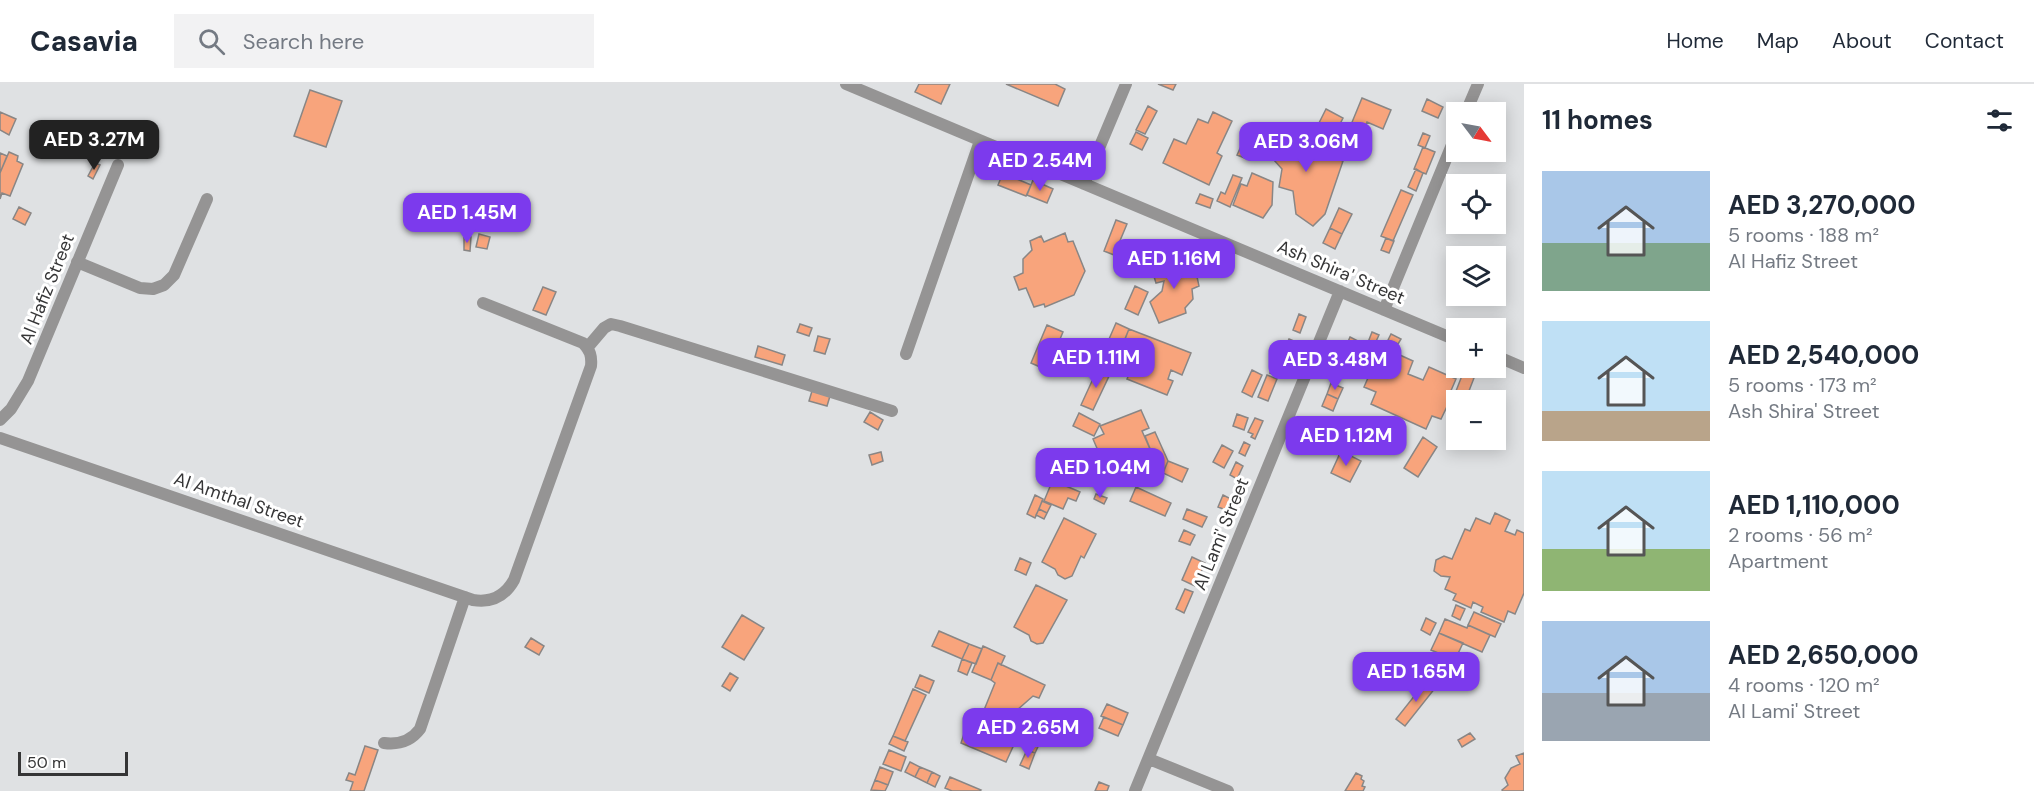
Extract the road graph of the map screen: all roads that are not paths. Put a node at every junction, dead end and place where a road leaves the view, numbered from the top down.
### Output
1 (846, 84) edge
2 (1126, 84) edge
3 (1478, 84) edge
4 (1470, 102) edge
5 (980, 141) junction
6 (1446, 159) edge
7 (118, 165) dead end
8 (1084, 184) junction
9 (207, 199) dead end
10 (77, 262) junction
11 (1340, 291) junction
12 (483, 303) dead end
13 (1384, 310) junction
14 (1446, 336) edge
15 (587, 348) junction
16 (906, 354) dead end
17 (1506, 361) edge
18 (1524, 368) edge
19 (892, 411) dead end
20 (0, 420) edge
21 (0, 438) edge
22 (465, 597) junction
23 (384, 743) dead end
24 (1149, 759) junction
25 (1135, 791) edge
26 (1228, 791) edge

1 - 5 street, Ash Shira' Street
2 - 8 street
3 - 4 street
5 - 8 street, Ash Shira' Street
5 - 16 street
6 - 13 street
7 - 10 street, Al Hafiz Street
8 - 11 street, Ash Shira' Street
9 - 10 street
10 - 20 street, Al Hafiz Street
11 - 13 street, Ash Shira' Street
11 - 24 street, Al Lami' Street
12 - 15 street
13 - 14 street, Ash Shira' Street
15 - 19 street
15 - 22 street, Al Amthal Street
17 - 18 street
21 - 22 street, Al Amthal Street
22 - 23 street
24 - 25 street, Al Lami' Street
24 - 26 street

